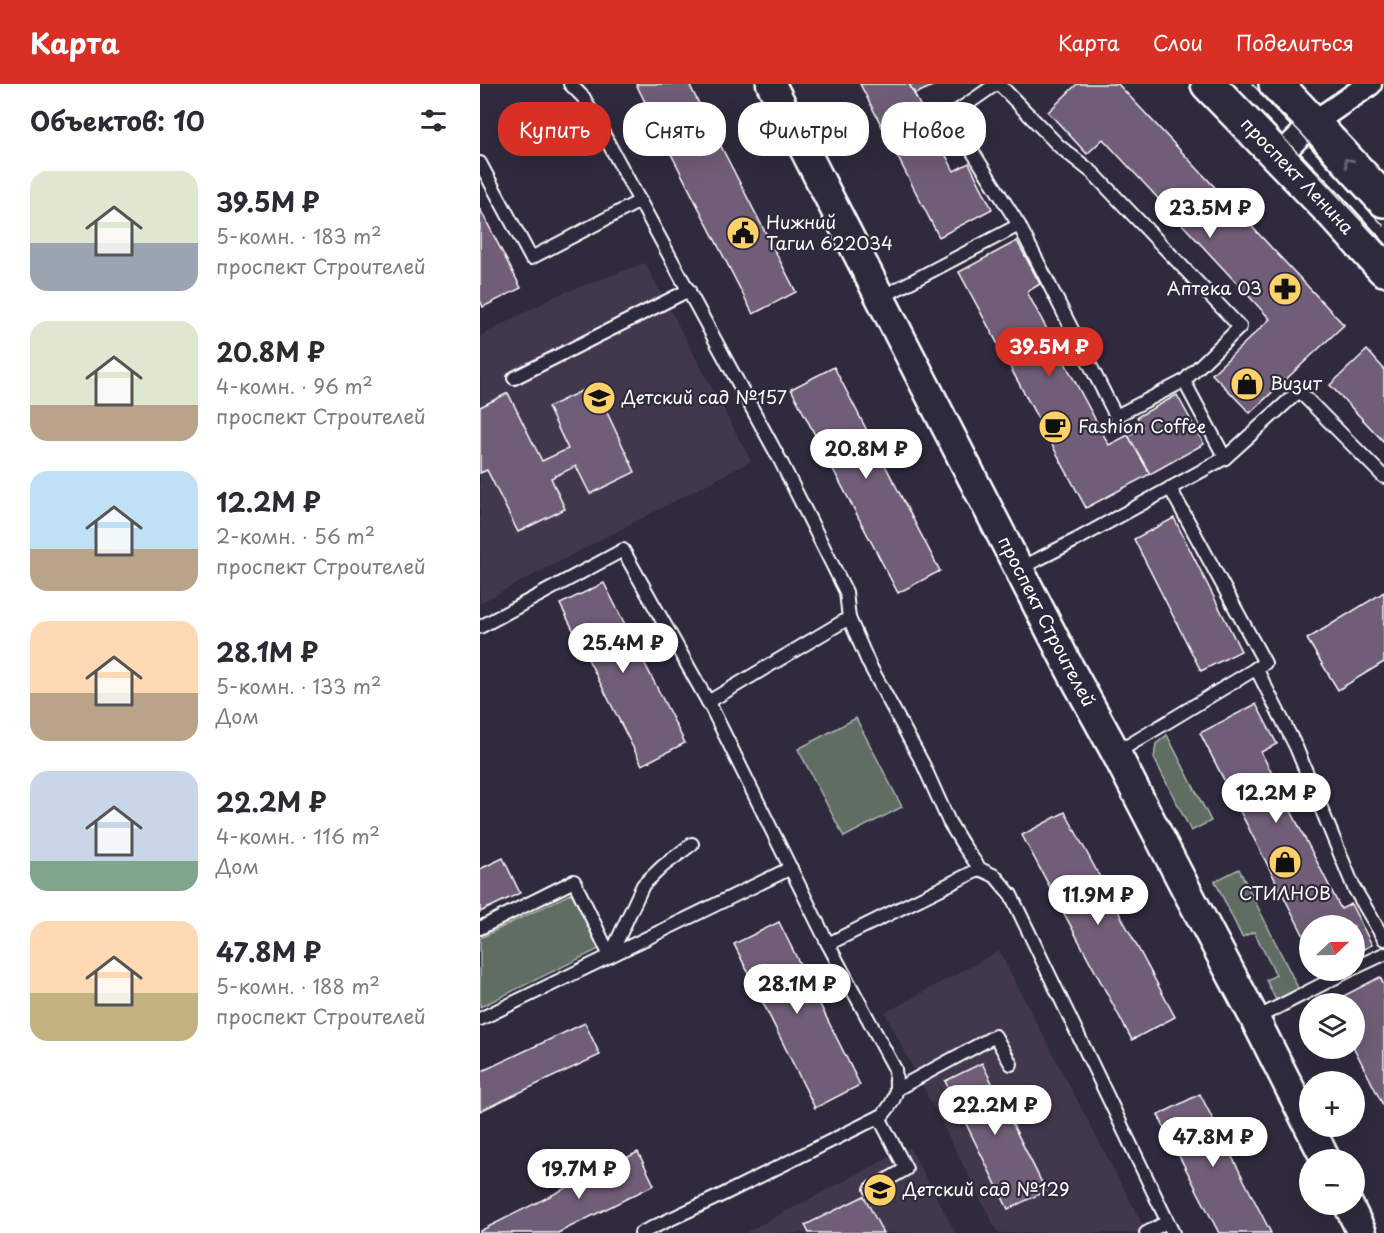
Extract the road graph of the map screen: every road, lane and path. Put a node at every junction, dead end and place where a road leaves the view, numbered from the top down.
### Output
1 (570, 84) edge
2 (771, 84) edge
3 (997, 84) edge
4 (1208, 84) edge
5 (1276, 84) edge
6 (1370, 84) edge
7 (1313, 123) junction
8 (1278, 157) junction
9 (480, 163) edge
10 (1384, 200) edge
11 (640, 201) junction
12 (1019, 225) junction
13 (1384, 269) edge
14 (689, 290) junction
15 (880, 298) junction
16 (514, 378) dead end
17 (1184, 381) junction
18 (1225, 458) junction
19 (1384, 477) edge
20 (1170, 488) junction
21 (1019, 569) junction
22 (849, 618) junction
23 (480, 627) edge
24 (1256, 668) junction
25 (708, 702) junction
26 (1116, 753) junction
27 (692, 844) dead end
28 (791, 868) junction
29 (980, 869) junction
30 (480, 928) edge
31 (1384, 939) edge
32 (828, 944) junction
33 (1384, 954) edge
34 (610, 956) junction
35 (1365, 963) edge
36 (1329, 981) edge
37 (1255, 1019) junction
38 (480, 1020) edge
39 (1011, 1064) dead end
40 (897, 1089) junction
41 (879, 1117) junction
42 (1320, 1149) edge
43 (871, 1189) dead end
44 (1353, 1215) edge
45 (1170, 1228) edge
46 (641, 1233) edge
47 (1146, 1233) edge
48 (1362, 1233) edge

1 - 11 lane
2 - 15 street, проспект Строителей
3 - 12 lane
3 - 17 lane
4 - 8 main road, проспект Ленина
5 - 7 main road
6 - 7 street
7 - 8 street
10 -> 7 main road
8 - 13 main road, проспект Ленина
9 - 11 lane
11 - 14 lane
12 - 15 lane
12 - 17 lane
14 - 16 lane
14 - 22 lane
15 - 21 street, проспект Строителей
17 - 18 lane
18 - 19 lane
18 - 20 lane
20 - 21 lane
20 - 24 lane
21 - 26 street, проспект Строителей
22 - 25 lane
22 - 29 lane
23 - 25 lane
24 - 26 lane
24 - 31 lane
25 - 28 lane
26 - 37 street, проспект Строителей
27 - 34 lane
28 - 32 lane
28 - 34 lane
29 - 32 lane
29 - 45 lane
30 - 34 lane
32 - 40 lane
33 - 35 lane
34 - 38 lane
36 - 37 lane
37 - 42 street, проспект Строителей
39 - 40 lane
40 - 41 lane
41 - 43 lane
41 - 46 lane
44 - 48 street
45 - 47 lane

